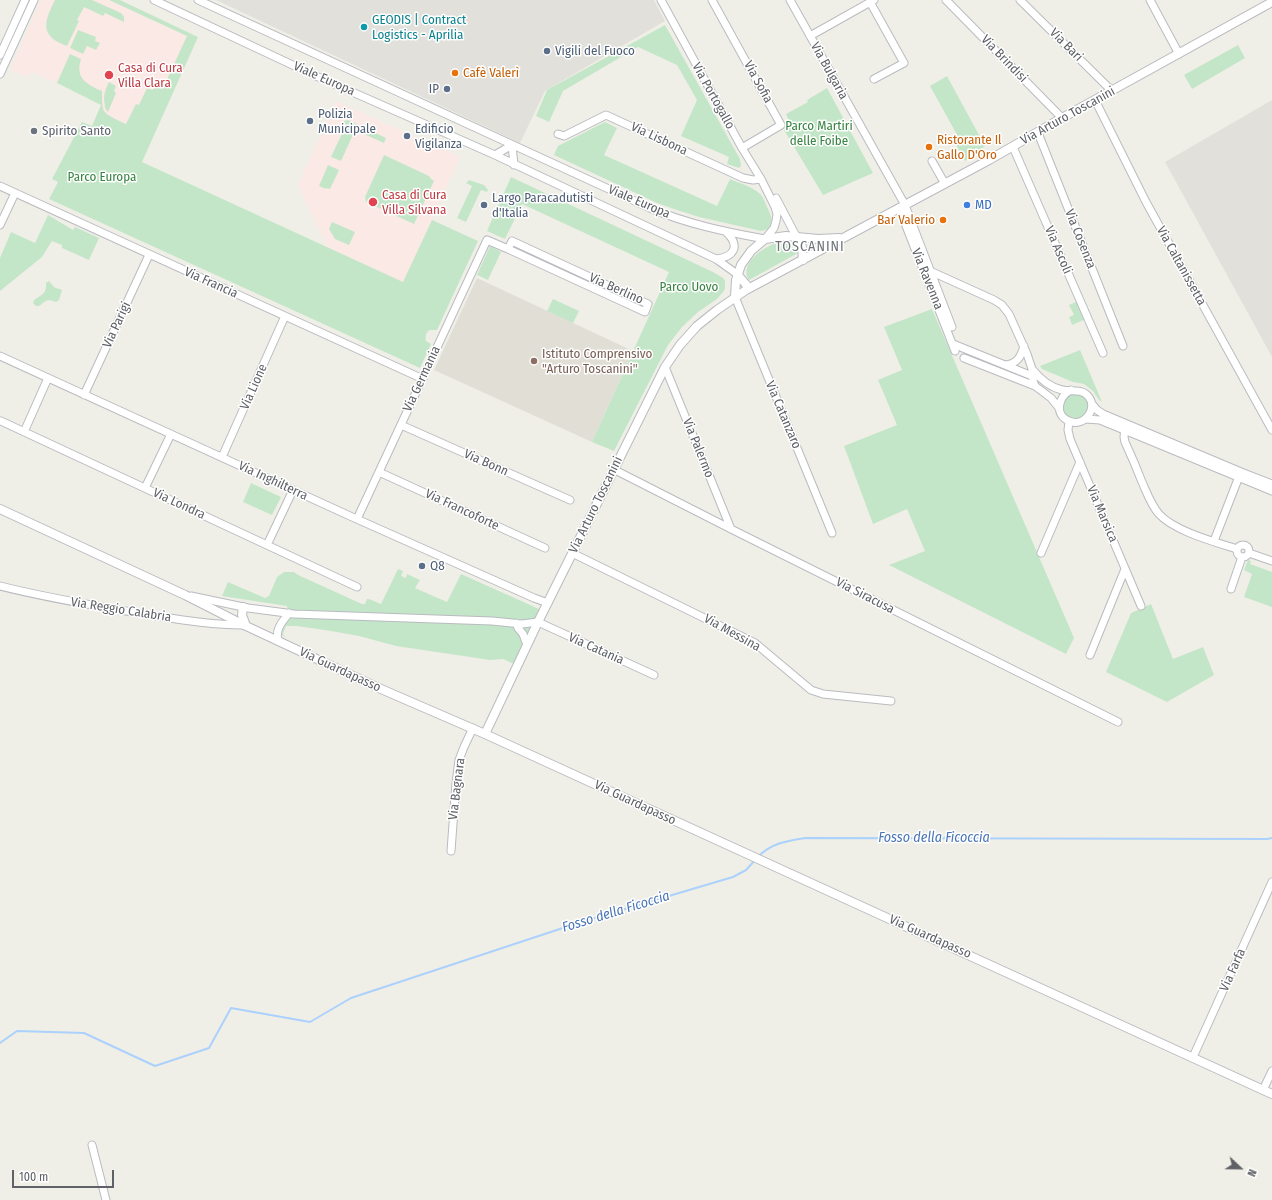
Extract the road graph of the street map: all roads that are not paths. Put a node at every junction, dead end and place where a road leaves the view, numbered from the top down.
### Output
1 (25, 0) edge
2 (34, 0) edge
3 (154, 0) edge
4 (198, 0) edge
5 (661, 0) edge
6 (712, 0) edge
7 (790, 0) edge
8 (946, 0) edge
9 (1020, 0) edge
10 (1150, 0) edge
11 (872, 1) edge
12 (1272, 2) edge
13 (810, 36) junction
14 (1179, 54) junction
15 (0, 55) edge
16 (0, 74) edge
17 (874, 79) dead end
18 (1112, 91) junction
19 (1095, 100) junction
20 (1062, 118) junction
21 (1038, 133) junction
22 (558, 134) dead end
23 (512, 145) junction
24 (1013, 147) junction
25 (742, 148) junction
26 (495, 155) junction
27 (932, 161) dead end
28 (514, 164) junction
29 (762, 179) junction
30 (945, 184) junction
31 (0, 186) edge
32 (767, 190) junction
33 (14, 193) junction
34 (902, 206) junction
35 (0, 225) edge
36 (726, 232) junction
37 (796, 236) junction
38 (842, 238) junction
39 (765, 239) junction
40 (487, 240) joint
41 (508, 250) junction
42 (149, 255) junction
43 (716, 259) junction
44 (803, 260) junction
45 (930, 270) junction
46 (737, 274) junction
47 (750, 288) junction
48 (735, 297) junction
49 (285, 316) junction
50 (952, 328) dead end
51 (1024, 346) junction
52 (1123, 346) dead end
53 (1103, 353) dead end
54 (980, 355) junction
55 (0, 356) edge
56 (964, 358) dead end
57 (977, 364) junction
58 (1005, 365) junction
59 (665, 366) junction
60 (1032, 373) junction
61 (48, 378) junction
62 (423, 379) junction
63 (1035, 386) junction
64 (1071, 390) junction
65 (84, 395) junction
66 (1092, 404) junction
67 (1059, 408) junction
68 (1086, 419) junction
69 (0, 421) edge
70 (1069, 421) junction
71 (401, 425) junction
72 (1125, 427) junction
73 (1272, 430) edge
74 (24, 432) junction
75 (171, 434) junction
76 (222, 457) junction
77 (1080, 462) junction
78 (613, 469) junction
79 (379, 472) junction
80 (1240, 475) junction
81 (1272, 484) edge
82 (145, 488) junction
83 (293, 490) junction
84 (1272, 491) edge
85 (570, 500) dead end
86 (0, 509) edge
87 (357, 519) junction
88 (731, 530) junction
89 (832, 533) dead end
90 (1214, 541) junction
91 (267, 545) junction
92 (545, 548) dead end
93 (1237, 549) junction
94 (572, 553) junction
95 (1041, 553) dead end
96 (1249, 553) junction
97 (1242, 557) junction
98 (1272, 561) edge
99 (1125, 569) junction
100 (0, 586) edge
101 (357, 587) dead end
102 (1230, 589) dead end
103 (185, 595) junction
104 (548, 603) junction
105 (1141, 606) dead end
106 (243, 607) junction
107 (289, 613) junction
108 (538, 622) junction
109 (516, 623) junction
110 (245, 625) junction
111 (278, 641) junction
112 (527, 645) junction
113 (1090, 655) dead end
114 (654, 675) dead end
115 (891, 701) dead end
116 (1118, 722) dead end
117 (473, 728) junction
118 (485, 734) junction
119 (451, 851) dead end
120 (1272, 882) edge
121 (1193, 1057) junction
122 (1272, 1070) edge
123 (1263, 1090) junction
124 (1272, 1094) edge
125 (92, 1145) dead end
126 (106, 1200) edge

1 - 15 street
2 - 16 street
3 - 26 street, Viale Europa
4 - 23 street, Viale Europa
5 - 25 street, Via Portogallo
6 - 25 street, Via Sofia
7 - 13 street, Via Bulgaria
8 - 20 street, Via Brindisi
9 - 18 street, Via Bari
10 - 14 street
11 - 13 street
11 - 17 street
12 - 14 street, Via Arturo Toscanini
13 - 34 street, Via Bulgaria
14 - 18 street, Via Arturo Toscanini
18 - 19 street, Via Arturo Toscanini
19 - 20 street, Via Arturo Toscanini
19 - 73 street, Via Caltanissetta
20 - 21 street, Via Arturo Toscanini
21 - 24 street, Via Arturo Toscanini
21 - 52 street, Via Cosenza
22 - 29 street, Via Lisbona
23 - 26 street
23 - 28 street
23 - 36 street, Viale Europa
24 - 30 street, Via Arturo Toscanini
24 - 53 street, Via Ascoli
25 - 29 street, Via Portogallo
26 - 28 street, Viale Europa
27 - 30 street
28 - 43 street, Viale Europa
29 - 32 street, Via Portogallo
30 - 34 street, Via Arturo Toscanini
31 - 33 street, Via Francia
32 - 37 street, Via Portogallo
32 - 39 street, Via Portogallo
33 - 35 street
33 - 42 street, Via Francia
34 - 38 street, Via Arturo Toscanini
34 - 45 street
34 - 54 street, Via Ravenna
36 - 39 street, Viale Europa
36 - 43 street
37 - 38 street, Via Arturo Toscanini
37 - 39 street, Via Arturo Toscanini
37 - 44 street
38 - 44 street, Via Arturo Toscanini
39 - 46 street
40 - 41 street, Via Berlino
40 - 62 street, Via Germania
41 - 41 street, Via Berlino
42 - 49 street, Via Francia
42 - 65 street, Via Parigi
43 - 46 street, Viale Europa
44 - 47 street, Via Arturo Toscanini
45 - 50 street
45 - 51 street
46 - 47 street
46 - 48 street
47 - 48 street, Via Arturo Toscanini
48 - 59 street, Via Arturo Toscanini
48 - 89 street, Via Catanzaro
49 - 62 street, Via Francia
49 - 76 street, Via Lione
51 - 58 street
51 - 60 street
54 - 57 street
54 - 58 street
55 - 61 street, Via Inghilterra
56 - 57 street
57 - 63 street
58 - 60 street
59 - 78 street, Via Arturo Toscanini
59 - 88 street, Via Palermo
60 - 63 street
60 - 64 street
61 - 65 street, Via Inghilterra
61 - 74 street
62 - 71 street, Via Germania
63 - 67 street
64 - 66 street
64 - 67 street
65 - 75 street, Via Inghilterra
66 - 68 street
66 - 72 street
67 - 70 street
68 - 70 street
68 - 72 street
69 - 74 street, Via Londra
70 - 77 street, Via Marsica
71 - 79 street, Via Germania
71 - 85 street, Via Bonn
72 - 80 street
72 - 90 street
74 - 82 street, Via Londra
75 - 76 street, Via Inghilterra
75 - 82 street
76 - 83 street, Via Inghilterra
77 - 95 street
77 - 99 street, Via Marsica
78 - 88 street, Via Siracusa
78 - 94 street, Via Arturo Toscanini
79 - 87 street, Via Germania
79 - 92 street, Via Francoforte
80 - 81 street
80 - 84 street
80 - 90 street
82 - 91 street, Via Londra
83 - 87 street, Via Inghilterra
83 - 91 street
86 - 103 street, Via Guardapasso
87 - 104 street, Via Inghilterra
88 - 116 street, Via Siracusa
90 - 93 street
91 - 101 street, Via Londra
93 - 96 street
93 - 97 street
94 - 104 street, Via Arturo Toscanini
94 - 115 street, Via Messina
96 - 97 street
96 - 98 street
97 - 102 street
99 - 105 street, Via Marsica
99 - 113 street
100 - 110 street, Via Reggio Calabria
103 - 106 street
103 - 110 street, Via Guardapasso
104 - 108 street, Via Arturo Toscanini
106 - 107 street
106 - 110 street
107 - 109 street
107 - 111 street
108 - 109 street
108 - 112 street, Via Arturo Toscanini
108 - 114 street, Via Catania
109 - 112 street
110 - 111 street, Via Guardapasso
111 - 117 street, Via Guardapasso
112 - 118 street, Via Arturo Toscanini
117 - 118 street, Via Guardapasso
117 - 119 street, Via Bagnara
118 - 121 street, Via Guardapasso
120 - 121 street, Via Farfa
121 - 123 street, Via Guardapasso
122 - 123 street
123 - 124 street, Via Guardapasso
125 - 126 street

